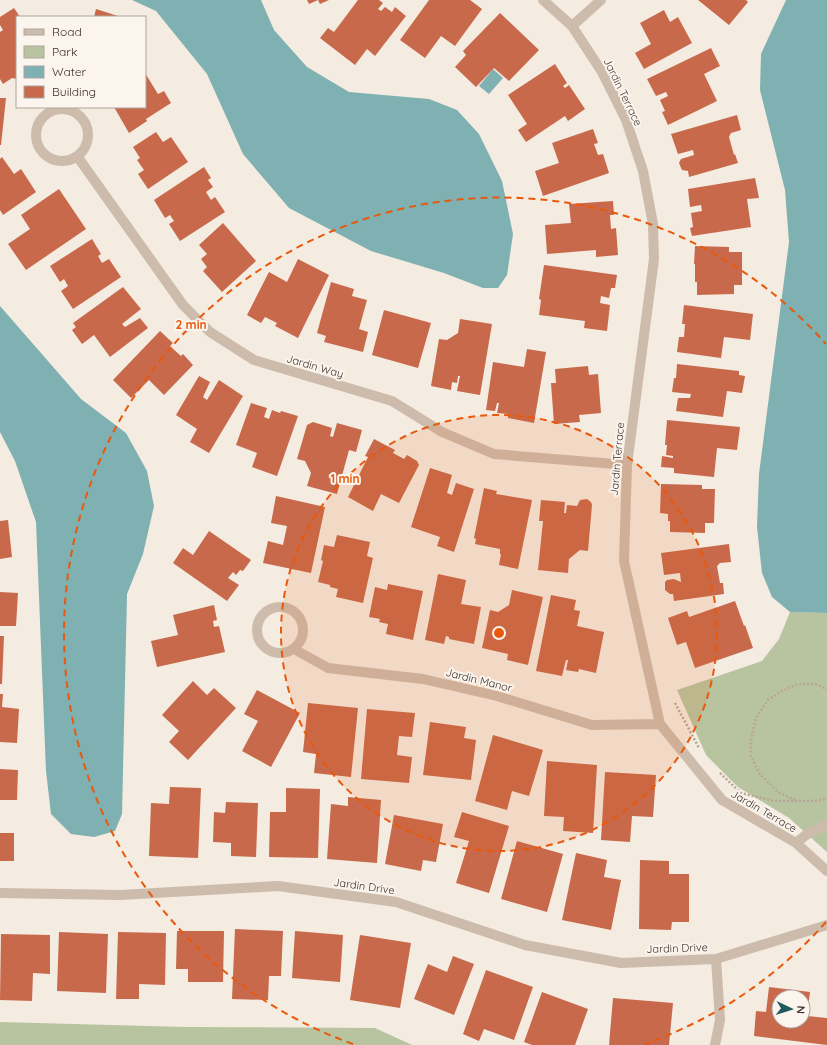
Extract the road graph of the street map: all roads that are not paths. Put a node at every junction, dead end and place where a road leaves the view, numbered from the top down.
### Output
1 (543, 0) edge
2 (601, 0) edge
3 (572, 26) junction
4 (77, 156) junction
5 (626, 465) junction
6 (294, 649) junction
7 (660, 724) junction
8 (827, 824) edge
9 (796, 843) junction
10 (827, 871) edge
11 (0, 893) edge
12 (827, 925) edge
13 (716, 959) junction
14 (715, 1045) edge

1 - 3 street, Jardin Terrace
2 - 3 street
3 - 5 street, Jardin Terrace
4 - 4 street
4 - 5 street, Jardin Way
5 - 7 street, Jardin Terrace
6 - 6 street
6 - 7 street, Jardin Manor
7 - 9 street, Jardin Terrace
8 - 9 street
9 - 10 street, Jardin Terrace
11 - 13 street, Jardin Drive
12 - 13 street, Jardin Drive
13 - 14 street, Jardin Drive

